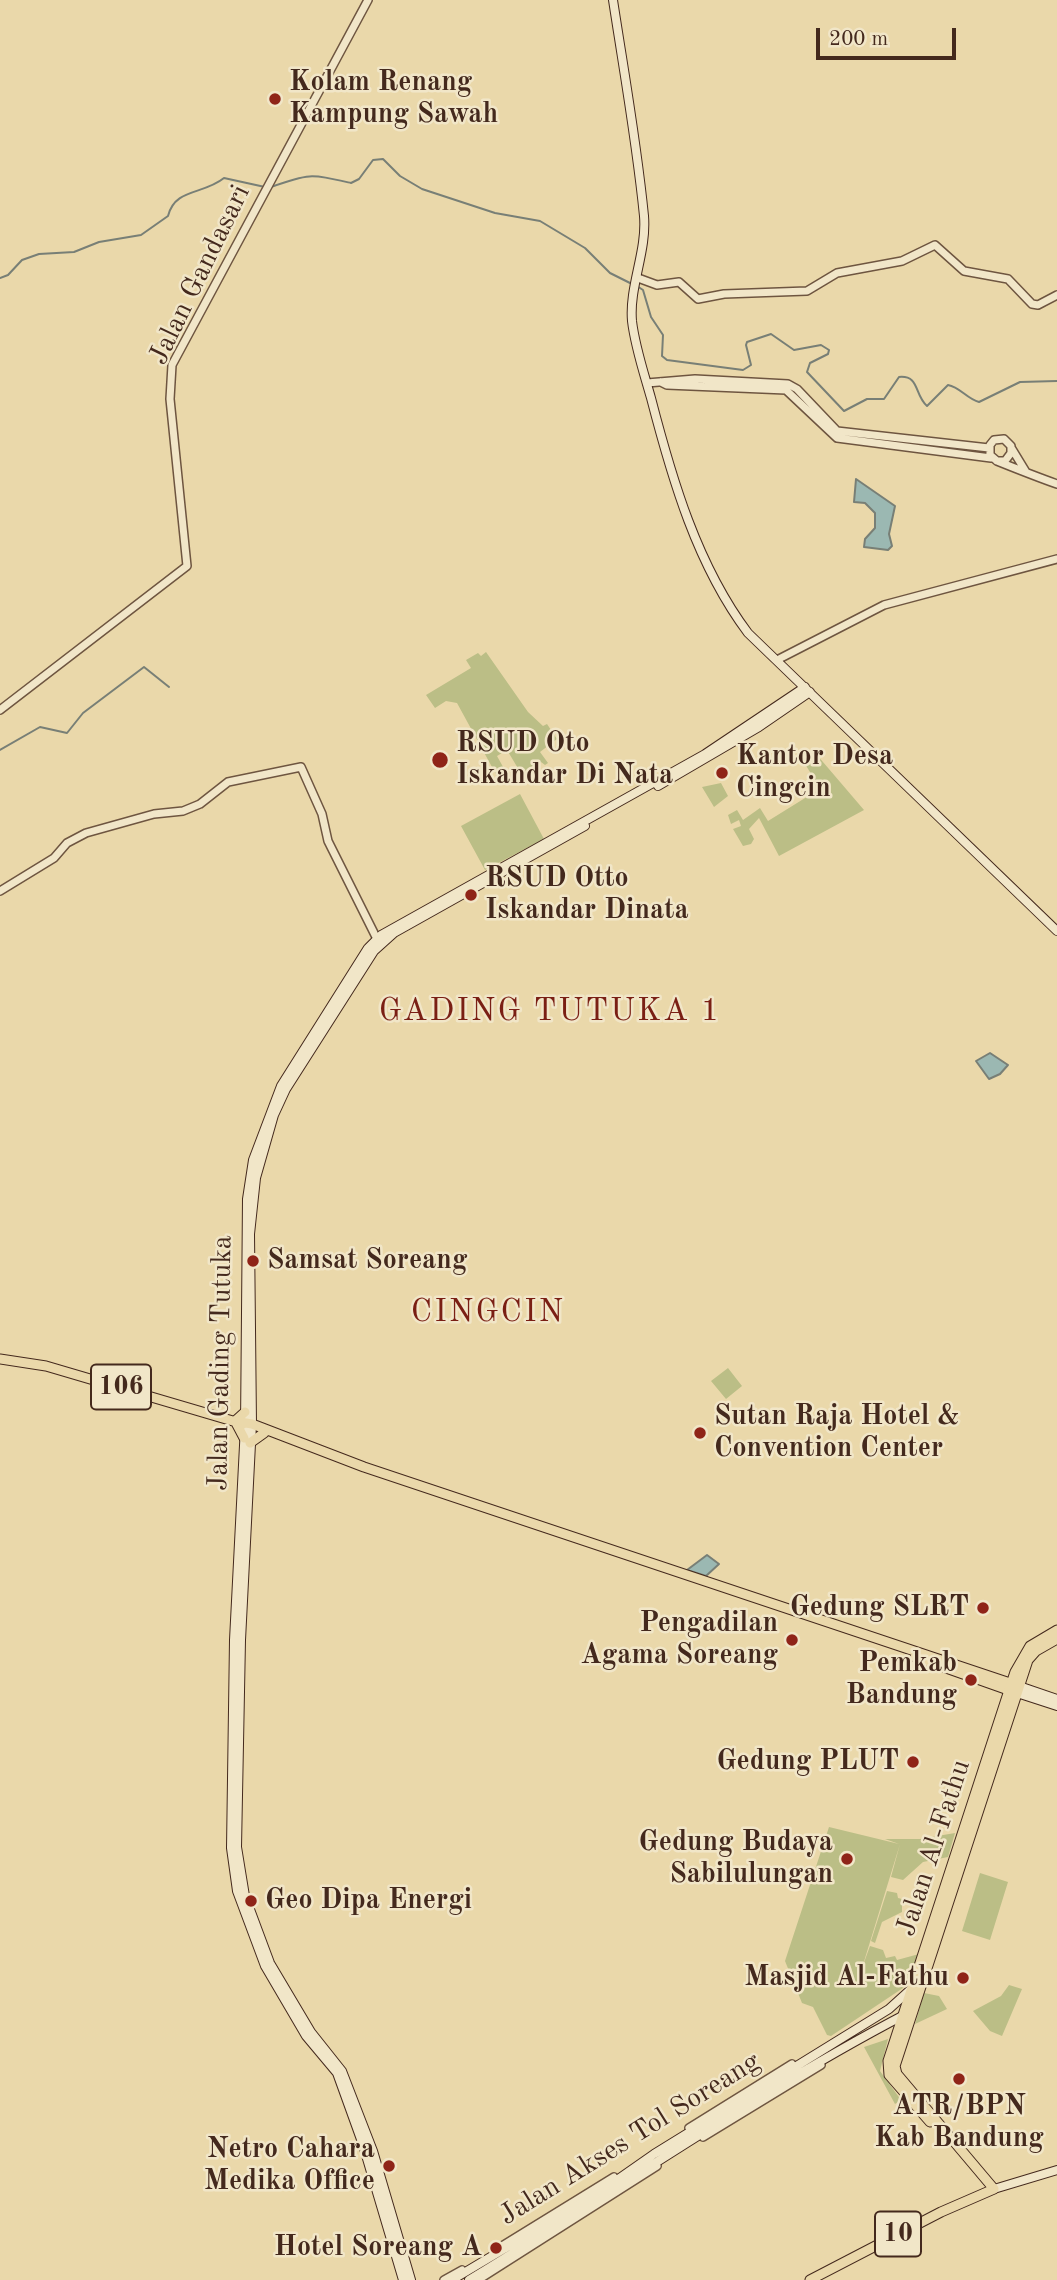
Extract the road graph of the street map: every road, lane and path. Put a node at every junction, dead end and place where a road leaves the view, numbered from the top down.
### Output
1 (368, 0) edge
2 (613, 0) edge
3 (637, 283) junction
4 (1057, 295) edge
5 (647, 383) junction
6 (767, 385) junction
7 (989, 448) junction
8 (1012, 449) junction
9 (994, 459) junction
10 (1026, 472) junction
11 (1057, 484) edge
12 (1057, 559) edge
13 (777, 660) junction
14 (808, 689) junction
15 (796, 702) junction
16 (824, 705) junction
17 (0, 710) edge
18 (773, 714) junction
19 (0, 891) edge
20 (1057, 931) edge
21 (380, 938) junction
22 (0, 1359) edge
23 (245, 1421) junction
24 (263, 1430) junction
25 (247, 1440) junction
26 (1057, 1630) edge
27 (1057, 1639) edge
28 (1014, 1688) junction
29 (1057, 1699) edge
30 (1057, 1706) edge
31 (235, 1730) junction
32 (939, 1920) junction
33 (915, 1983) junction
34 (889, 2009) junction
35 (908, 2011) junction
36 (868, 2035) junction
37 (897, 2035) junction
38 (841, 2038) junction
39 (847, 2047) junction
40 (702, 2129) junction
41 (942, 2132) junction
42 (1057, 2170) edge
43 (605, 2186) junction
44 (990, 2190) junction
45 (589, 2209) junction
46 (403, 2280) edge
47 (411, 2280) edge
48 (444, 2280) edge
49 (452, 2280) edge
50 (470, 2280) edge
51 (478, 2280) edge
52 (810, 2280) edge

1 - 17 street, Jalan Gandasari
2 - 3 main road
3 - 4 street
3 - 5 main road
5 - 6 street
5 - 13 main road
6 - 7 street
6 - 9 street
7 - 8 street
7 - 9 street
8 - 9 street
8 - 10 street
9 - 10 street
10 - 11 street
12 - 13 street
13 - 14 main road
14 - 15 main road, Jalan Gading Tutuka
14 - 16 main road
14 - 18 main road, Jalan Gading Tutuka
15 - 16 main road
15 - 18 main road, Jalan Gading Tutuka
16 - 20 main road
18 - 21 main road, Jalan Gading Tutuka
19 - 21 street
21 - 23 main road, Jalan Gading Tutuka
22 - 23 main road, 106
23 - 24 main road, 106
23 - 25 main road
23 - 25 main road, Jalan Gading Tutuka
24 - 25 main road
24 - 28 main road, 106
25 - 31 main road, Jalan Gading Tutuka
26 - 28 main road
27 - 28 main road
28 - 29 main road
28 - 30 main road
28 - 32 main road, Jalan Al-Fathu
31 - 46 main road, Jalan Gading Tutuka
31 - 47 main road, Jalan Gading Tutuka
32 - 33 main road, Jalan Al-Fathu
32 - 35 main road, Jalan Al-Fathu
33 - 34 main road, Jalan Akses Tol Soreang
33 - 35 main road, Jalan Al-Fathu
34 - 35 main road
34 - 38 main road, Jalan Akses Tol Soreang
35 - 36 main road, Jalan Akses Tol Soreang
35 - 37 main road, Jalan Al-Fathu
35 - 41 main road, Jalan Al-Fathu
36 - 37 main road
36 - 39 main road, Jalan Akses Tol Soreang
37 - 41 main road, Jalan Al-Fathu
38 - 40 main road, Jalan Akses Tol Soreang
38 - 43 street, Jalan Akses Tol Soreang
39 - 40 main road, Jalan Akses Tol Soreang
39 - 45 street, Jalan Akses Tol Soreang
40 - 43 main road, Jalan Akses Tol Soreang
40 - 45 main road, Jalan Akses Tol Soreang
41 - 44 main road, Jalan Al-Fathu
42 - 44 main road
43 - 48 street, Jalan Akses Tol Soreang
43 - 49 main road, Jalan Akses Tol Soreang
44 - 52 main road, 10
45 - 50 main road, Jalan Akses Tol Soreang
45 - 51 street, Jalan Akses Tol Soreang

